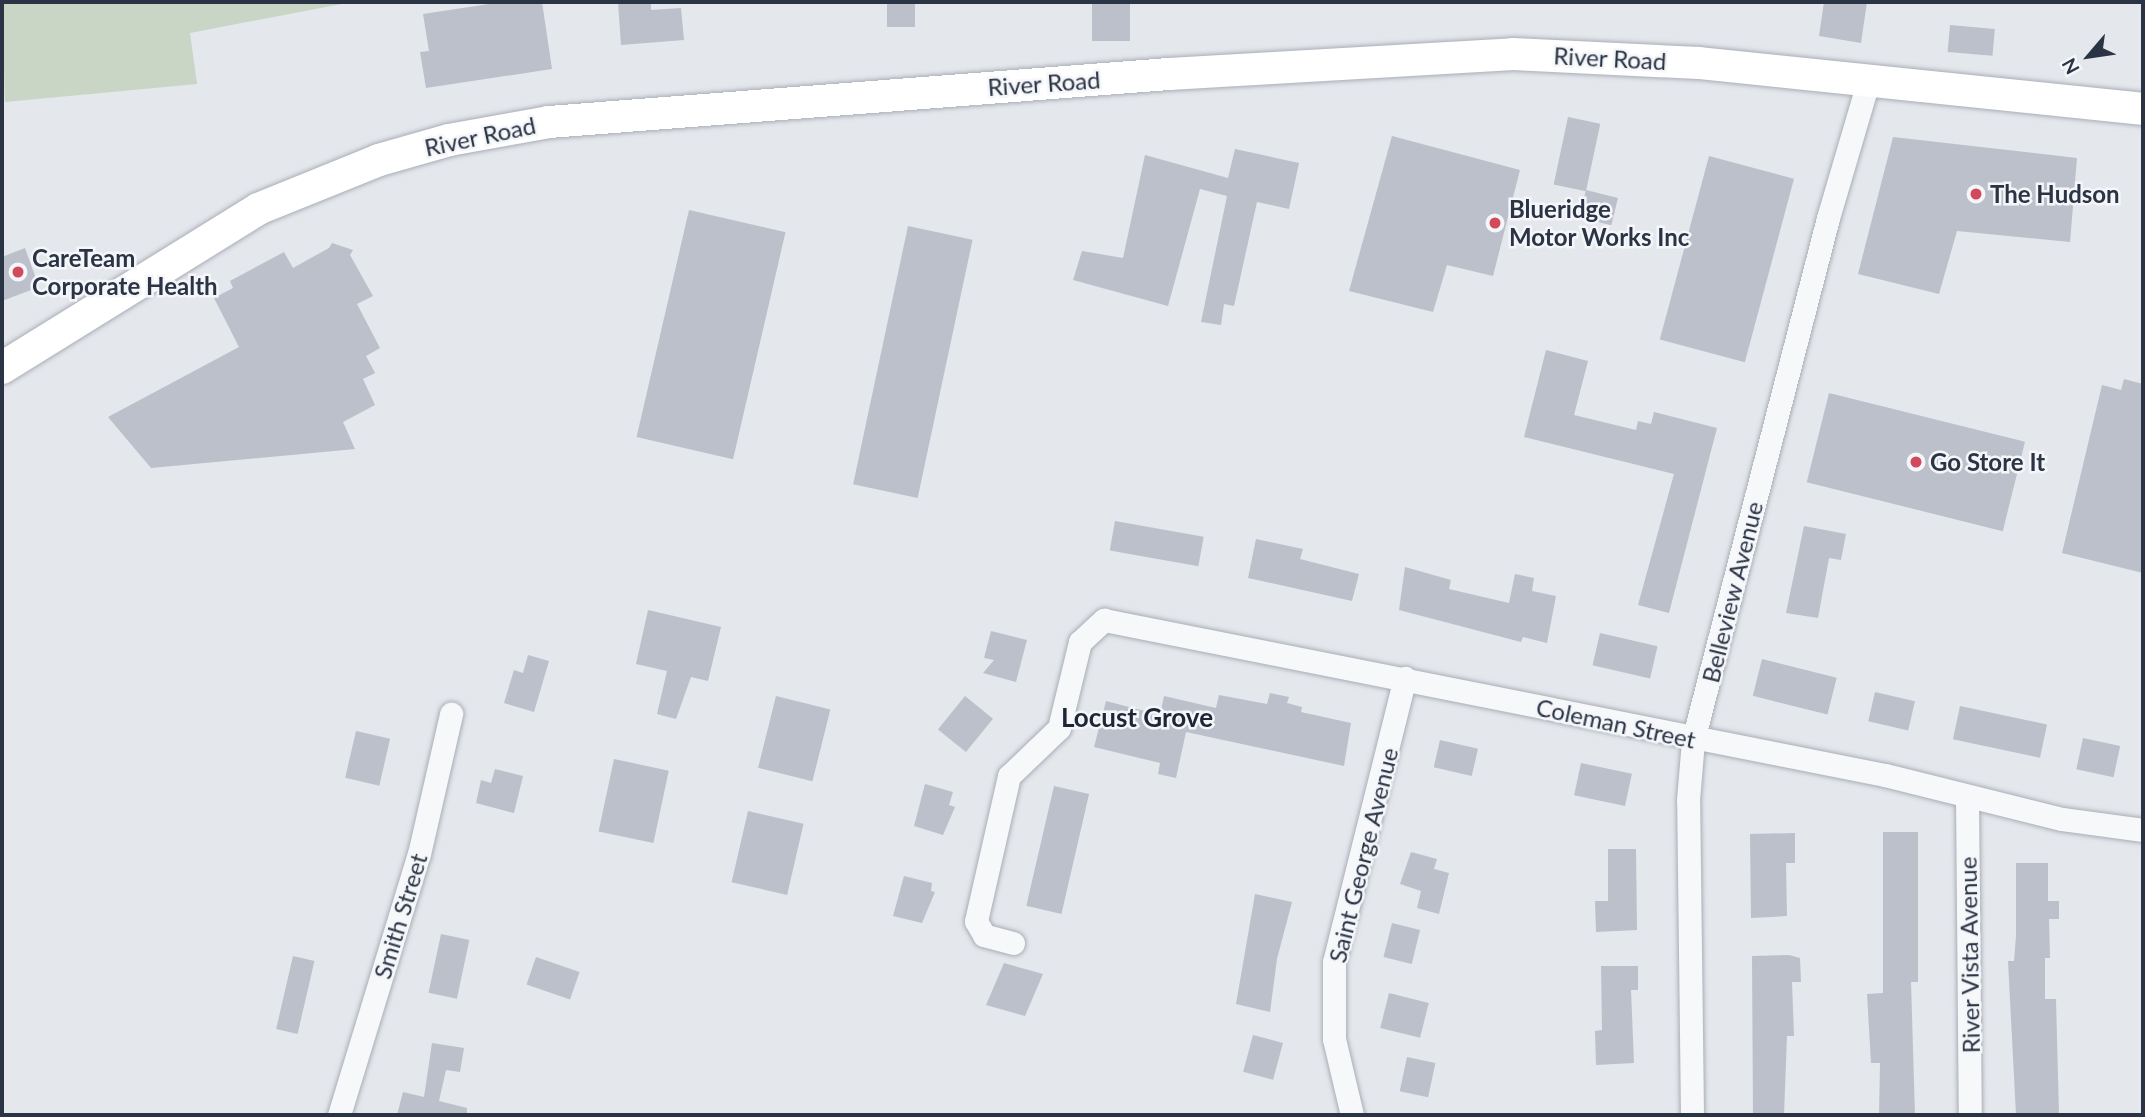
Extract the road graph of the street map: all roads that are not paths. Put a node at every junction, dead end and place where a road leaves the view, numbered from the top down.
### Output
1 (1867, 82) junction
2 (2143, 109) edge
3 (2, 369) edge
4 (1405, 678) junction
5 (451, 714) dead end
6 (1693, 740) junction
7 (1967, 796) junction
8 (2143, 830) edge
9 (1013, 943) dead end
10 (339, 1115) edge
11 (1352, 1115) edge
12 (1692, 1115) edge
13 (1970, 1115) edge

1 - 2 street, River Road
1 - 3 street, River Road
1 - 6 street, Belleview Avenue
4 - 6 street, Coleman Street
4 - 9 street, Coleman Street
4 - 11 street, Saint George Avenue
5 - 10 street, Smith Street
6 - 7 street, Coleman Street
6 - 12 street, Belleview Avenue
7 - 8 street, Coleman Street
7 - 13 street, River Vista Avenue

